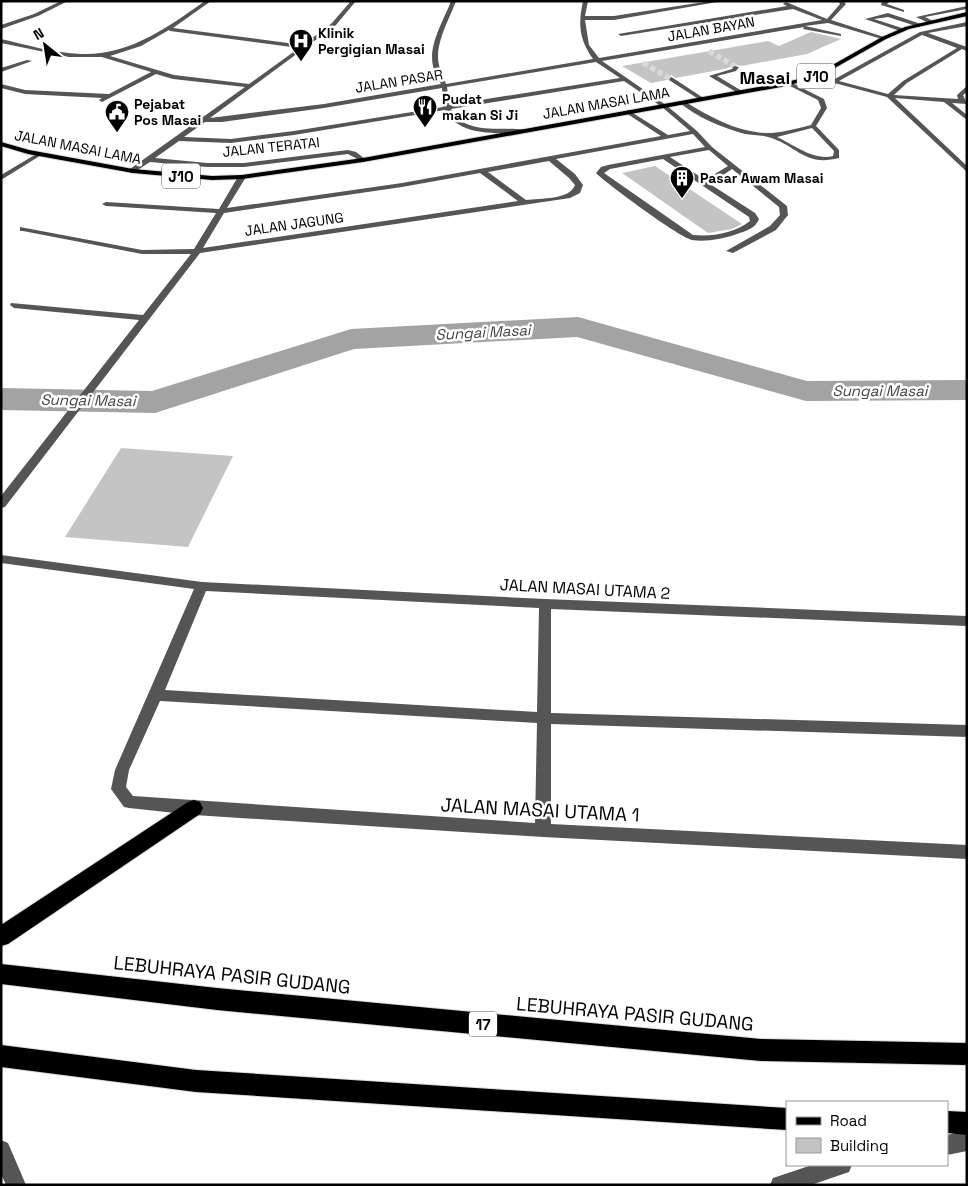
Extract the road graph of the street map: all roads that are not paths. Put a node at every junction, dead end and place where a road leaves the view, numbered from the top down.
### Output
1 (66, 1) edge
2 (209, 1) edge
3 (354, 1) edge
4 (454, 1) edge
5 (586, 1) edge
6 (721, 1) edge
7 (780, 1) edge
8 (840, 1) edge
9 (888, 1) edge
10 (967, 6) edge
11 (793, 7) junction
12 (967, 14) edge
13 (918, 17) junction
14 (582, 18) junction
15 (614, 18) junction
16 (828, 21) junction
17 (931, 22) junction
18 (967, 24) edge
19 (919, 25) junction
20 (797, 26) junction
21 (1, 27) edge
22 (170, 29) junction
23 (905, 29) junction
24 (922, 33) junction
25 (621, 34) junction
26 (839, 35) dead end
27 (740, 36) junction
28 (884, 38) junction
29 (1, 41) edge
30 (624, 41) dead end
31 (747, 42) dead end
32 (304, 47) junction
33 (626, 48) dead end
34 (964, 48) edge
35 (102, 55) junction
36 (629, 56) junction
37 (29, 61) dead end
38 (598, 61) junction
39 (736, 67) dead end
40 (1, 70) edge
41 (155, 72) junction
42 (815, 77) junction
43 (671, 79) tunnel mouth
44 (627, 80) junction
45 (833, 82) junction
46 (788, 83) junction
47 (1, 86) edge
48 (250, 86) junction
49 (444, 86) junction
50 (967, 88) edge
51 (740, 92) junction
52 (110, 96) junction
53 (889, 96) junction
54 (702, 99) junction
55 (946, 100) junction
56 (100, 101) dead end
57 (682, 102) junction
58 (964, 102) edge
59 (664, 106) junction
60 (447, 110) junction
61 (628, 112) junction
62 (967, 118) edge
63 (204, 120) junction
64 (813, 126) junction
65 (524, 131) junction
66 (694, 132) junction
67 (769, 135) junction
68 (667, 137) junction
69 (177, 139) junction
70 (1, 144) edge
71 (710, 148) junction
72 (40, 154) junction
73 (666, 156) junction
74 (551, 159) junction
75 (149, 160) junction
76 (363, 160) junction
77 (732, 166) junction
78 (966, 169) edge
79 (133, 171) junction
80 (482, 171) junction
81 (242, 177) junction
82 (1, 178) edge
83 (706, 183) junction
84 (525, 203) junction
85 (106, 204) dead end
86 (221, 211) junction
87 (23, 229) dead end
88 (197, 251) junction
89 (730, 251) dead end
90 (14, 305) dead end
91 (145, 318) junction
92 (1, 504) edge
93 (1, 559) edge
94 (202, 586) junction
95 (545, 604) junction
96 (966, 623) edge
97 (156, 695) junction
98 (544, 718) junction
99 (967, 731) edge
100 (194, 808) junction
101 (543, 830) junction
102 (967, 852) edge
103 (1, 938) edge
104 (1, 974) edge
105 (967, 1054) edge
106 (1, 1056) edge
107 (786, 1119) edge
108 (948, 1122) edge
109 (967, 1124) edge
110 (967, 1141) edge
111 (948, 1144) edge
112 (1, 1150) edge
113 (839, 1166) edge
114 (16, 1185) edge
115 (780, 1185) edge

1 - 21 street
2 - 22 street
3 - 32 street
4 - 49 street
5 - 14 street
6 - 15 street
7 - 11 street
8 - 16 street
9 - 13 street
10 - 13 street
11 - 16 street
11 - 25 street
12 - 17 main road, JALAN MASAI LAMA / J10
13 - 17 street
14 - 15 street
14 - 38 street
15 - 25 street
16 - 20 street, JALAN BAYAN
16 - 28 street
17 - 19 main road, JALAN MASAI LAMA / J10
18 - 24 street
19 - 23 main road, JALAN MASAI LAMA / J10
19 - 23 street
20 - 26 street
20 - 27 street, JALAN BAYAN
22 - 32 street
22 - 35 street
23 - 24 street
23 - 28 main road, JALAN MASAI LAMA / J10
24 - 34 street
24 - 45 street
25 - 30 street
27 - 31 street
27 - 36 street, JALAN BAYAN
28 - 42 main road, JALAN MASAI LAMA / J10
29 - 35 street
32 - 48 street
33 - 36 street
34 - 53 street
35 - 41 street
36 - 38 street, JALAN BAYAN
37 - 40 street
38 - 44 street
38 - 49 street, JALAN PASAR
39 - 51 street
41 - 48 street
41 - 52 street
42 - 45 street
42 - 46 main road, JALAN MASAI LAMA / J10
43 - 54 street
44 - 59 street
44 - 60 street
45 - 53 street
46 - 51 main road, JALAN MASAI LAMA / J10
46 - 64 street
47 - 52 street
48 - 63 street
49 - 60 street
49 - 63 street, JALAN PASAR
50 - 58 street
51 - 54 main road, JALAN MASAI LAMA / J10
52 - 56 street
53 - 55 street
53 - 78 street
54 - 57 main road, JALAN MASAI LAMA / J10
55 - 58 street
55 - 62 street
57 - 59 main road, JALAN MASAI LAMA / J10
57 - 67 street
59 - 61 main road, JALAN MASAI LAMA / J10
59 - 66 street
60 - 65 street
60 - 69 street
61 - 65 main road, JALAN MASAI LAMA / J10
61 - 68 street
63 - 69 street
64 - 67 street
64 - 67 street
65 - 76 main road, JALAN MASAI LAMA / J10
66 - 68 street
66 - 71 street
68 - 74 street
69 - 75 street
70 - 72 main road, JALAN MASAI LAMA / J10
71 - 73 street
71 - 77 street
72 - 79 main road, JALAN MASAI LAMA / J10
72 - 82 street
73 - 83 street
73 - 83 street
74 - 80 street
74 - 84 street, JALAN JAGUNG
75 - 76 street, JALAN TERATAI
75 - 79 street
76 - 81 main road, JALAN MASAI LAMA / J10
77 - 83 street
77 - 89 street
79 - 81 main road, JALAN MASAI LAMA / J10
80 - 84 street
80 - 86 street
81 - 86 street
84 - 88 street, JALAN JAGUNG
85 - 86 street
86 - 88 street
87 - 88 street, JALAN JAGUNG
88 - 91 street
90 - 91 street
91 - 92 street
93 - 94 street, JALAN MASAI UTAMA 2
94 - 95 street, JALAN MASAI UTAMA 2
94 - 97 street
95 - 96 street, JALAN MASAI UTAMA 2
95 - 98 street
97 - 98 street
97 - 100 street, JALAN MASAI UTAMA 1
98 - 99 street
98 - 101 street
100 - 101 street, JALAN MASAI UTAMA 1
100 - 103 highway
101 - 102 street, JALAN MASAI UTAMA 1
104 - 105 highway, LEBUHRAYA PASIR GUDANG / 17
106 - 107 highway
108 - 109 highway
110 - 111 street
112 - 114 street
113 - 115 street

